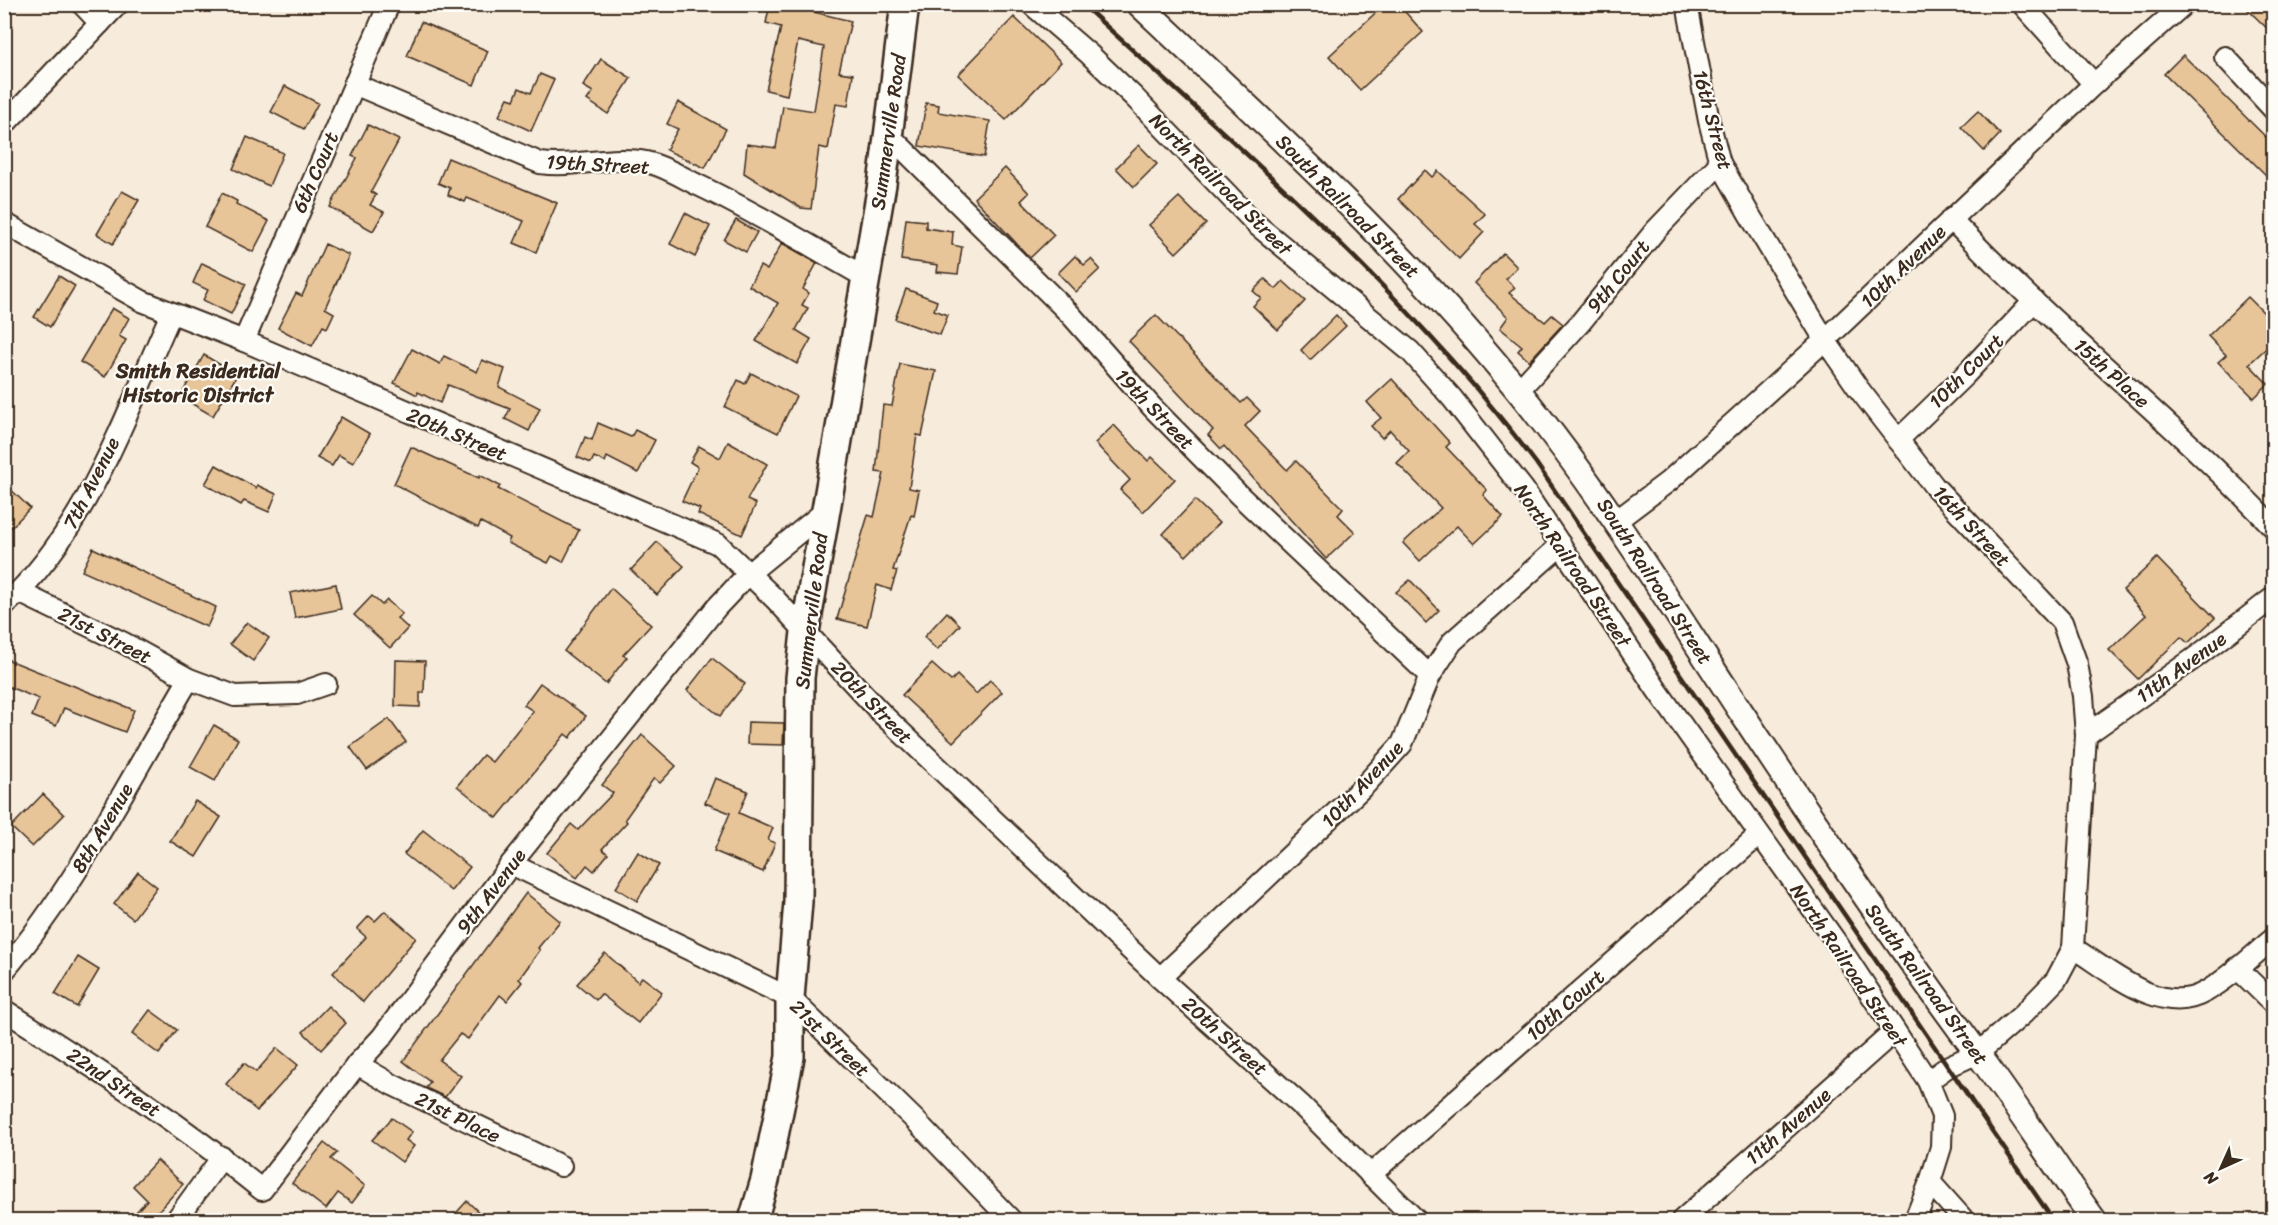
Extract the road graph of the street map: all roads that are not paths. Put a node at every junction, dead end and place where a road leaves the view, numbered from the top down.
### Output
1 (82, 4) edge
2 (118, 4) edge
3 (389, 4) edge
4 (905, 4) edge
5 (1031, 4) edge
6 (1139, 4) edge
7 (1687, 4) edge
8 (2022, 4) edge
9 (2184, 4) edge
10 (100, 23) junction
11 (2225, 57) dead end
12 (354, 84) junction
13 (2094, 84) junction
14 (2274, 110) edge
15 (4, 125) edge
16 (889, 135) junction
17 (1720, 164) junction
18 (1951, 219) junction
19 (4, 223) edge
20 (865, 277) junction
21 (2034, 301) junction
22 (171, 314) junction
23 (1825, 340) junction
24 (244, 341) junction
25 (1518, 390) junction
26 (1898, 440) junction
27 (824, 512) junction
28 (1616, 520) junction
29 (2274, 528) edge
30 (1561, 545) junction
31 (749, 573) junction
32 (20, 592) junction
33 (2274, 597) edge
34 (4, 606) edge
35 (805, 632) junction
36 (1430, 676) junction
37 (189, 679) junction
38 (326, 684) dead end
39 (2086, 735) junction
40 (1759, 836) junction
41 (511, 864) junction
42 (2274, 938) edge
43 (2073, 948) junction
44 (2238, 968) junction
45 (4, 971) edge
46 (1160, 978) junction
47 (790, 998) junction
48 (2274, 1004) edge
49 (4, 1010) edge
50 (1895, 1031) junction
51 (1978, 1053) junction
52 (357, 1064) junction
53 (1928, 1081) junction
54 (222, 1157) junction
55 (561, 1166) dead end
56 (1370, 1175) junction
57 (1930, 1182) junction
58 (176, 1221) edge
59 (753, 1221) edge
60 (1011, 1221) edge
61 (1416, 1221) edge
62 (1682, 1221) edge
63 (1915, 1221) edge
64 (1964, 1221) edge
65 (2094, 1221) edge

1 - 10 street
2 - 10 street
3 - 12 street, 6th Court
4 - 16 main road, Summerville Road
5 - 30 street, North Railroad Street
6 - 25 street, South Railroad Street
7 - 17 street, 16th Street
8 - 13 street
9 - 13 street, 10th Avenue
10 - 15 street
11 - 14 street
12 - 20 street, 19th Street
12 - 24 street, 6th Court
13 - 18 street, 10th Avenue
16 - 20 main road, Summerville Road
16 - 36 street, 19th Street
17 - 23 street, 16th Street
17 - 25 street, 9th Court
18 - 21 street, 15th Place
18 - 23 street, 10th Avenue
19 - 22 street, 20th Street
20 - 27 main road, Summerville Road
21 - 26 street, 10th Court
21 - 29 street, 15th Place
22 - 24 street, 20th Street
22 - 32 street, 7th Avenue
23 - 26 street, 16th Street
23 - 28 street, 10th Avenue
24 - 31 street, 20th Street
25 - 28 street, South Railroad Street
26 - 39 street, 16th Street
27 - 31 street, 9th Avenue
27 - 35 main road, Summerville Road
28 - 51 street, South Railroad Street
30 - 36 street, 10th Avenue
30 - 40 street, North Railroad Street
31 - 35 street, 20th Street
31 - 41 street, 9th Avenue
32 - 34 street, 7th Avenue
32 - 37 street, 21st Street
33 - 39 street, 11th Avenue
35 - 46 street, 20th Street
35 - 47 main road, Summerville Road
36 - 46 street, 10th Avenue
37 - 38 street, 21st Street
37 - 45 street, 8th Avenue
39 - 43 street, 16th Street
40 - 50 street, North Railroad Street
40 - 56 street, 10th Court
41 - 47 street, 21st Street
41 - 52 street, 9th Avenue
42 - 44 street
43 - 44 street
43 - 51 street, 16th Street
44 - 48 street
46 - 56 street, 20th Street
47 - 59 main road, Summerville Road
47 - 60 street, 21st Street
49 - 54 street, 22nd Street
50 - 53 street, North Railroad Street
50 - 62 street, 11th Avenue
51 - 53 street
51 - 65 street, South Railroad Street
52 - 54 street, 9th Avenue
52 - 55 street, 21st Place
53 - 57 street, North Railroad Street
54 - 58 street
56 - 61 street, 20th Street
57 - 63 street, North Railroad Street
57 - 64 street

